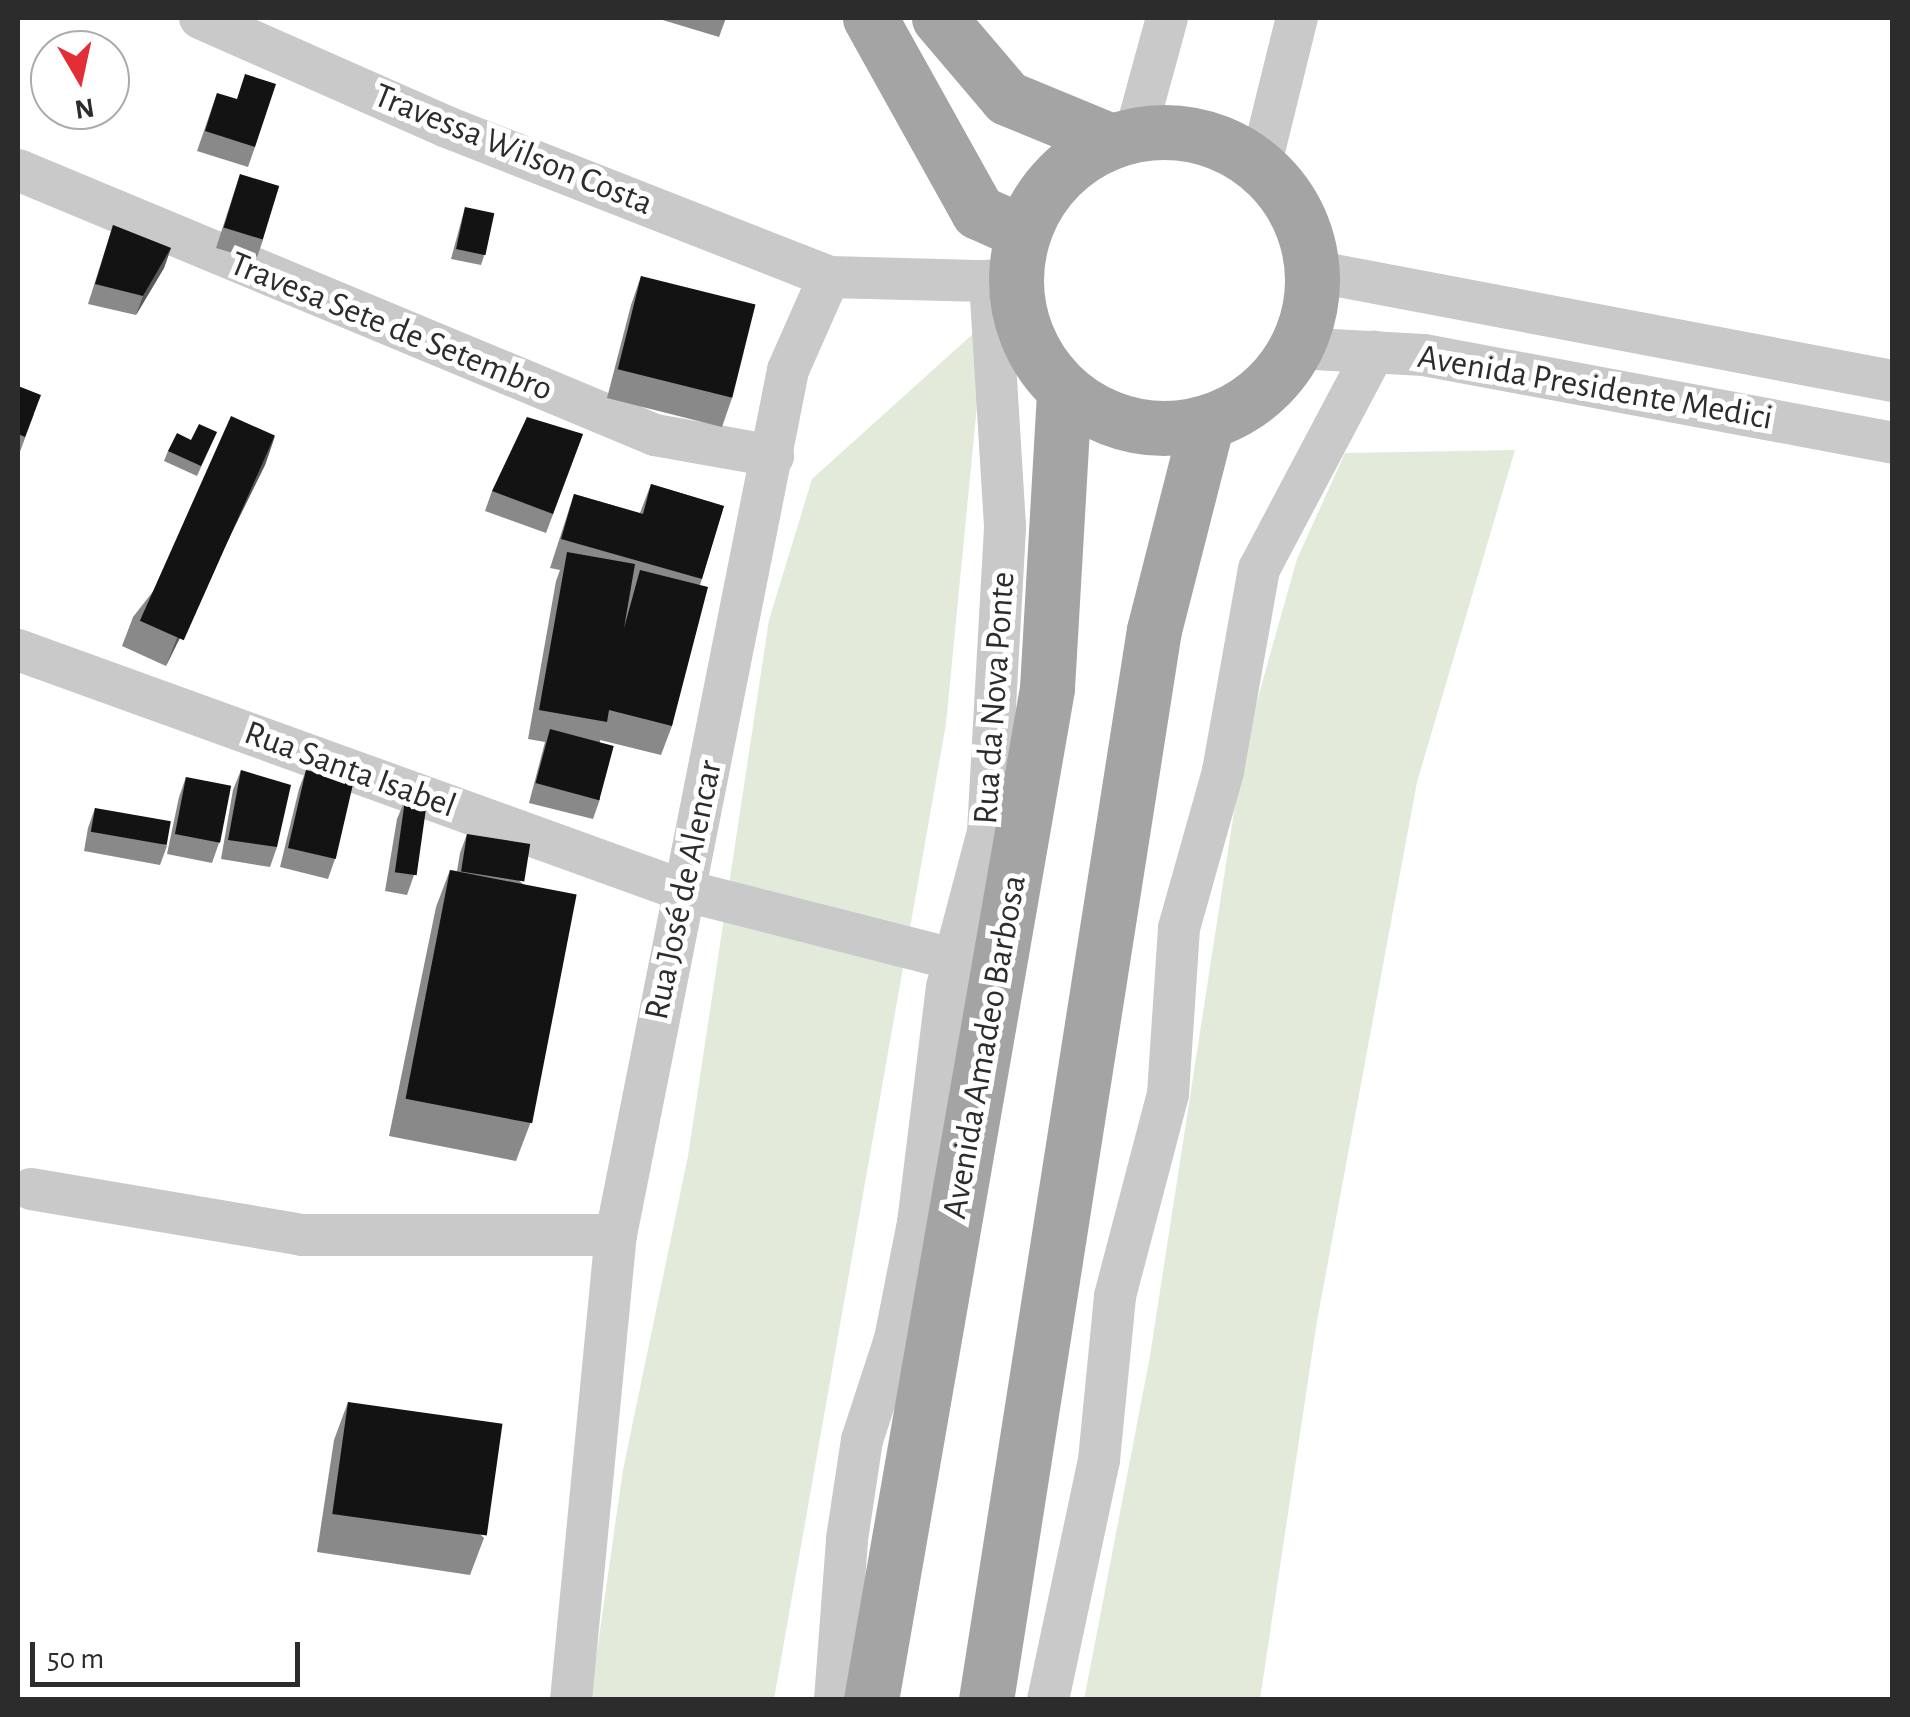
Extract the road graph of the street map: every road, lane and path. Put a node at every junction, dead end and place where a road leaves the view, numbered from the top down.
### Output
1 (200, 18) edge
2 (870, 18) edge
3 (940, 18) edge
4 (1166, 18) edge
5 (1297, 18) edge
6 (1122, 138) junction
7 (1260, 167) junction
8 (18, 170) edge
9 (1009, 264) junction
10 (1313, 271) junction
11 (829, 277) junction
12 (1296, 348) junction
13 (1374, 352) junction
14 (1892, 381) edge
15 (1064, 391) junction
16 (1207, 422) junction
17 (1892, 442) edge
18 (773, 456) junction
19 (18, 650) edge
20 (682, 890) junction
21 (976, 964) junction
22 (31, 1188) dead end
23 (616, 1235) junction
24 (571, 1700) edge
25 (835, 1700) edge
26 (871, 1700) edge
27 (986, 1700) edge
28 (1048, 1700) edge

1 - 11 street, Travessa Wilson Costa
2 - 9 main road
3 - 6 main road
4 - 6 street
5 - 7 street
6 - 7 main road
6 - 9 main road
7 - 10 main road
8 - 18 street, Travesa Sete de Setembro
9 - 11 street
9 - 15 main road
9 - 21 street, Rua da Nova Ponte
10 - 12 main road
10 - 14 street, Avenida Presidente Medici
11 - 18 street, Rua José de Alencar
12 - 13 street, Avenida Presidente Medici
12 - 16 main road
13 - 17 street, Avenida Presidente Medici
13 - 28 street
15 - 16 main road
15 - 21 main road, Avenida Amadeo Barbosa
16 - 27 main road
18 - 20 street, Rua José de Alencar
19 - 20 street, Rua Santa Isabel
20 - 21 street, Rua Santa Isabel
20 - 23 street, Rua José de Alencar
21 - 25 street, Rua da Nova Ponte
21 - 26 main road, Avenida Amadeo Barbosa
22 - 23 street
23 - 24 street, Rua José de Alencar

